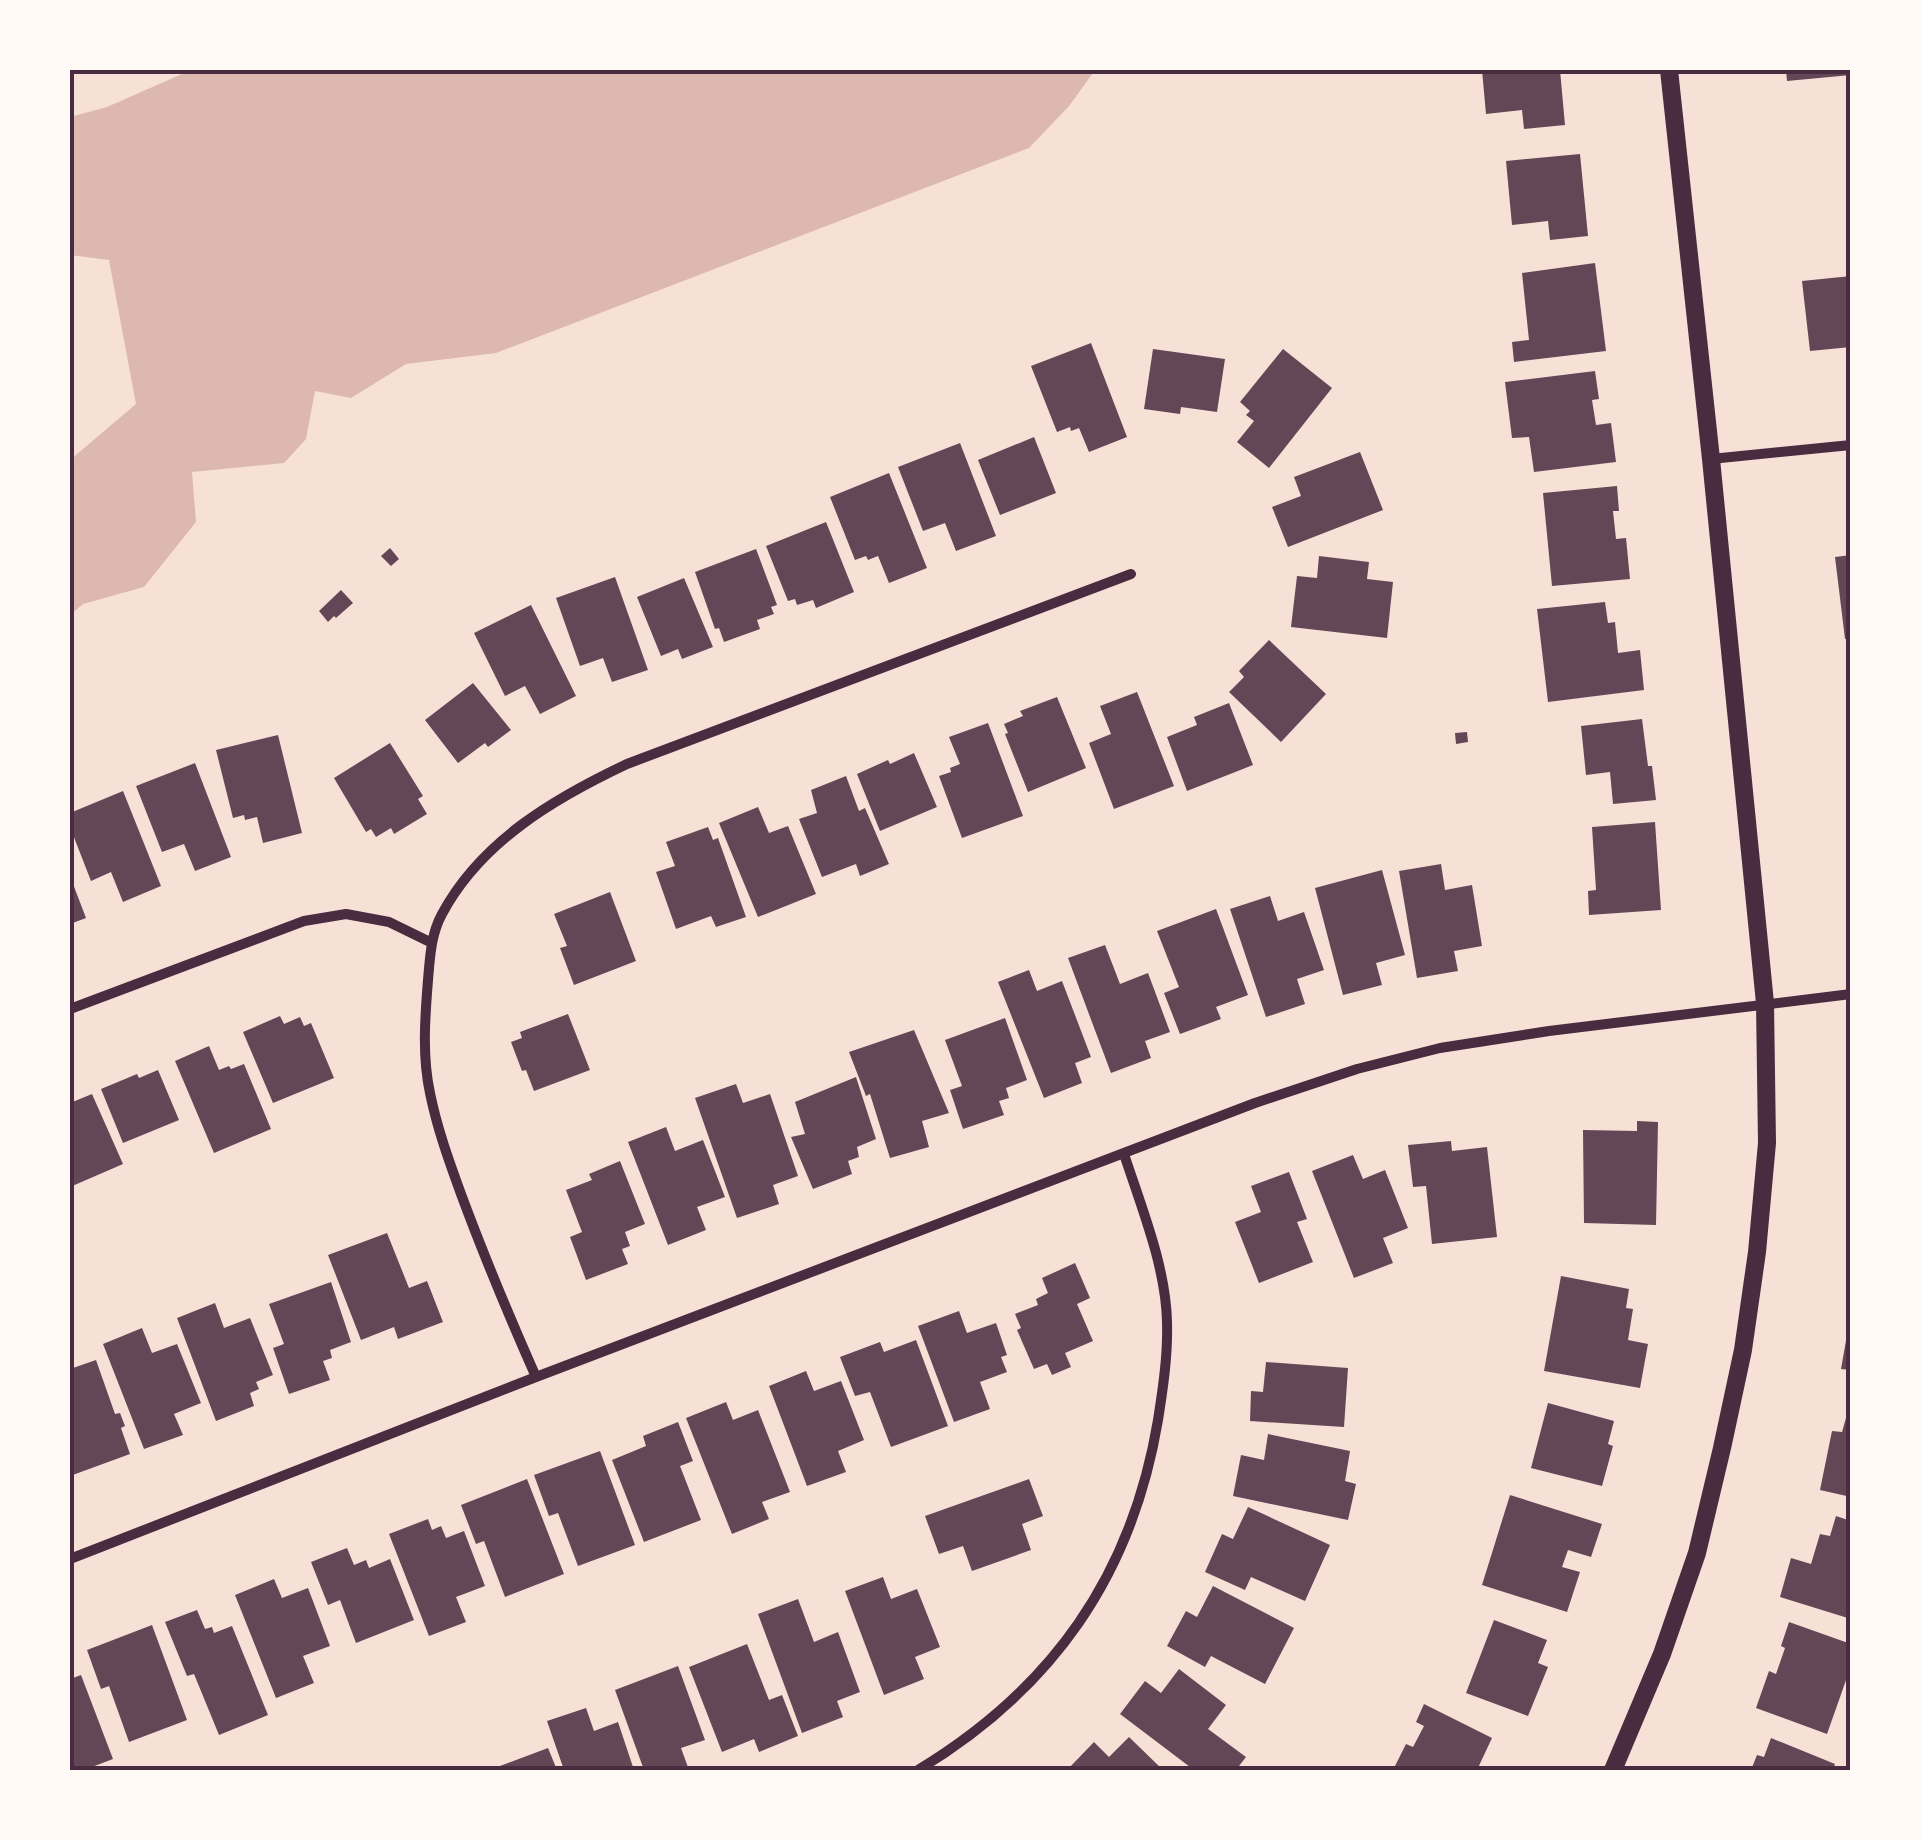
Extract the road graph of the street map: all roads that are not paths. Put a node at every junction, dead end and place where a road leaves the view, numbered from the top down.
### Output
1 (1669, 70) edge
2 (1851, 445) edge
3 (1711, 459) junction
4 (1130, 574) dead end
5 (432, 943) junction
6 (1851, 994) edge
7 (1765, 1003) junction
8 (70, 1009) edge
9 (1124, 1154) junction
10 (536, 1376) junction
11 (70, 1559) edge
12 (918, 1770) edge
13 (1613, 1770) edge

1 - 3 street
2 - 3 street
3 - 7 street
4 - 5 street
5 - 8 street
5 - 10 street
6 - 7 street
7 - 9 street
7 - 13 street
9 - 10 street
9 - 12 street
10 - 11 street

